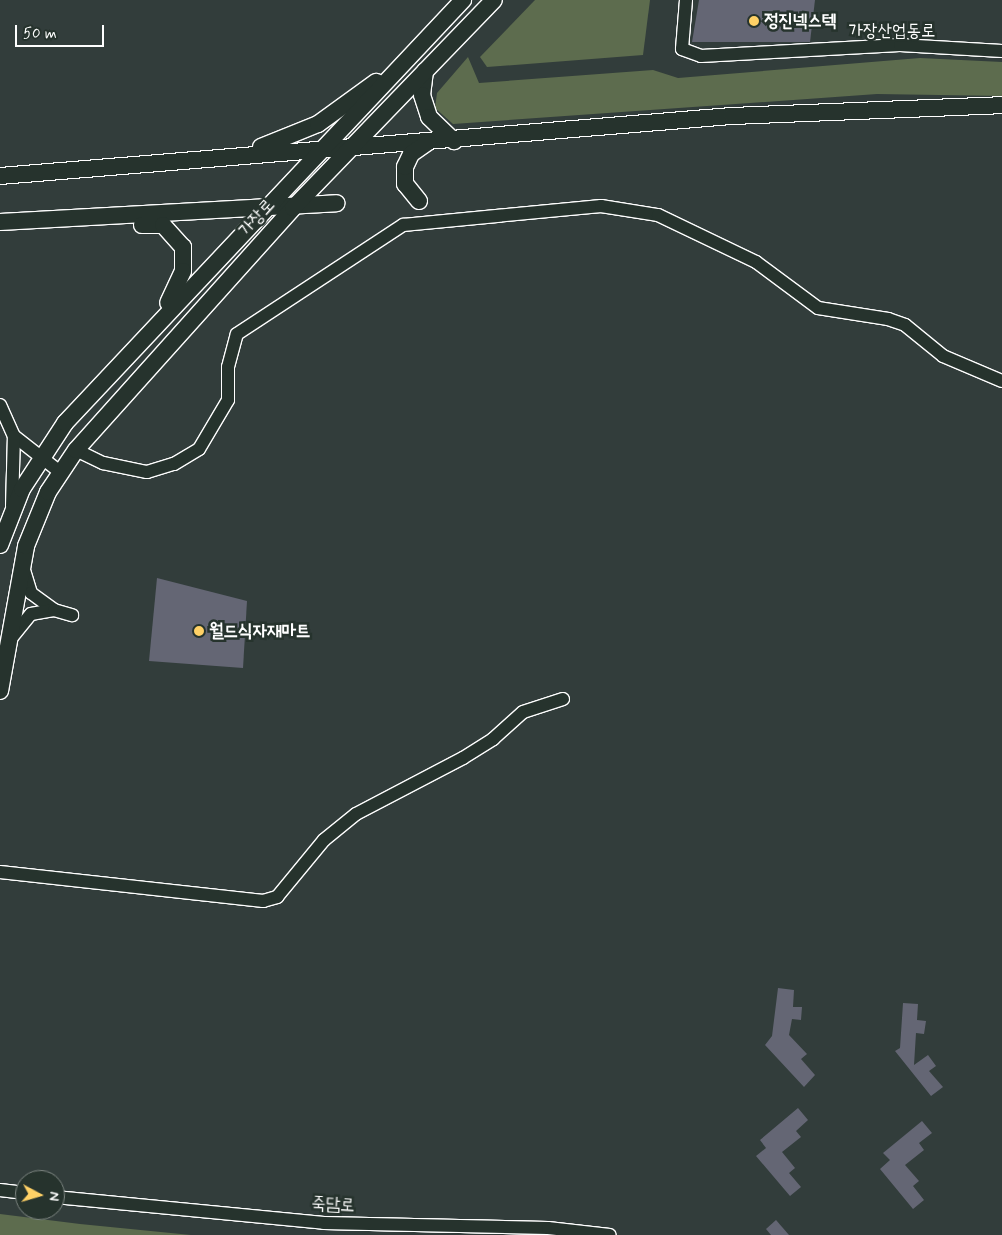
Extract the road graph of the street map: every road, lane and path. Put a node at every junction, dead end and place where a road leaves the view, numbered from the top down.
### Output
1 (463, 0) edge
2 (494, 0) edge
3 (686, 0) edge
4 (1002, 51) edge
5 (410, 57) junction
6 (425, 71) junction
7 (1002, 105) edge
8 (454, 141) junction
9 (428, 142) junction
10 (352, 146) junction
11 (320, 153) junction
12 (182, 158) junction
13 (0, 176) edge
14 (317, 183) junction
15 (419, 201) dead end
16 (293, 208) junction
17 (266, 209) junction
18 (0, 223) edge
19 (136, 346) junction
20 (1002, 381) edge
21 (0, 405) edge
22 (14, 436) junction
23 (76, 450) junction
24 (40, 458) junction
25 (60, 472) junction
26 (11, 511) junction
27 (0, 545) edge
28 (26, 546) junction
29 (54, 610) junction
30 (72, 615) dead end
31 (7, 647) junction
32 (0, 691) edge
33 (563, 699) dead end
34 (0, 872) edge
35 (0, 1190) edge
36 (15, 1192) edge
37 (65, 1198) edge
38 (610, 1235) edge

1 - 5 main road, 가장로
2 - 6 main road, 가장로
3 - 4 street, 가장산업동로
5 - 11 main road, 가장로
5 - 12 main road
6 - 8 main road
6 - 10 main road, 가장로
7 - 8 main road
8 - 9 main road
9 - 10 main road
9 - 15 main road
10 - 11 main road
10 - 14 main road, 가장로
11 - 12 main road
11 - 14 main road
11 - 17 main road, 가장로
12 - 13 main road
14 - 16 main road, 가장로
14 - 16 main road
16 - 17 main road
16 - 23 main road, 가장로
17 - 18 main road
17 - 19 main road, 가장로
18 - 19 main road
19 - 24 main road, 가장로
20 - 23 street
21 - 22 street
22 - 24 street
22 - 26 street
23 - 25 main road, 가장로
24 - 25 street
24 - 26 main road, 가장로
25 - 28 main road, 가장로
26 - 27 main road, 가장로
28 - 29 street
28 - 31 main road, 가장로
29 - 30 street
29 - 31 street
31 - 32 main road, 가장로
33 - 34 street
35 - 36 street
37 - 38 street, 죽담로

